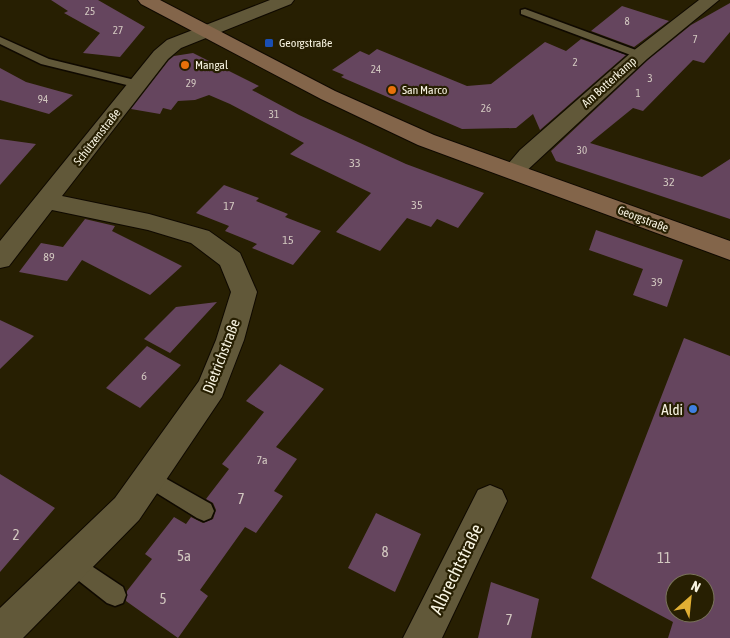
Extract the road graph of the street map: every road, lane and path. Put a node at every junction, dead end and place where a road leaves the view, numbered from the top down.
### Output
1 (147, 0) edge
2 (285, 0) edge
3 (710, 0) edge
4 (525, 12) dead end
5 (206, 31) junction
6 (0, 40) edge
7 (640, 54) junction
8 (139, 84) junction
9 (514, 170) junction
10 (46, 201) junction
11 (730, 251) edge
12 (0, 259) edge
13 (149, 478) junction
14 (490, 501) dead end
15 (204, 511) dead end
16 (72, 564) junction
17 (115, 595) dead end
18 (0, 634) edge
19 (422, 638) edge

1 - 5 main road, Georgstraße
2 - 5 street, Schützenstraße
3 - 7 street, Am Botterkamp
4 - 7 lane
5 - 8 street, Schützenstraße
5 - 9 main road, Georgstraße
6 - 8 lane
7 - 9 street, Am Botterkamp
8 - 10 street, Schützenstraße
9 - 11 main road, Georgstraße
10 - 12 street, Schützenstraße
10 - 13 street, Dietrichstraße
13 - 15 lane
13 - 16 street, Dietrichstraße
14 - 19 street, Albrechtstraße
16 - 17 lane
16 - 18 street, Dietrichstraße

